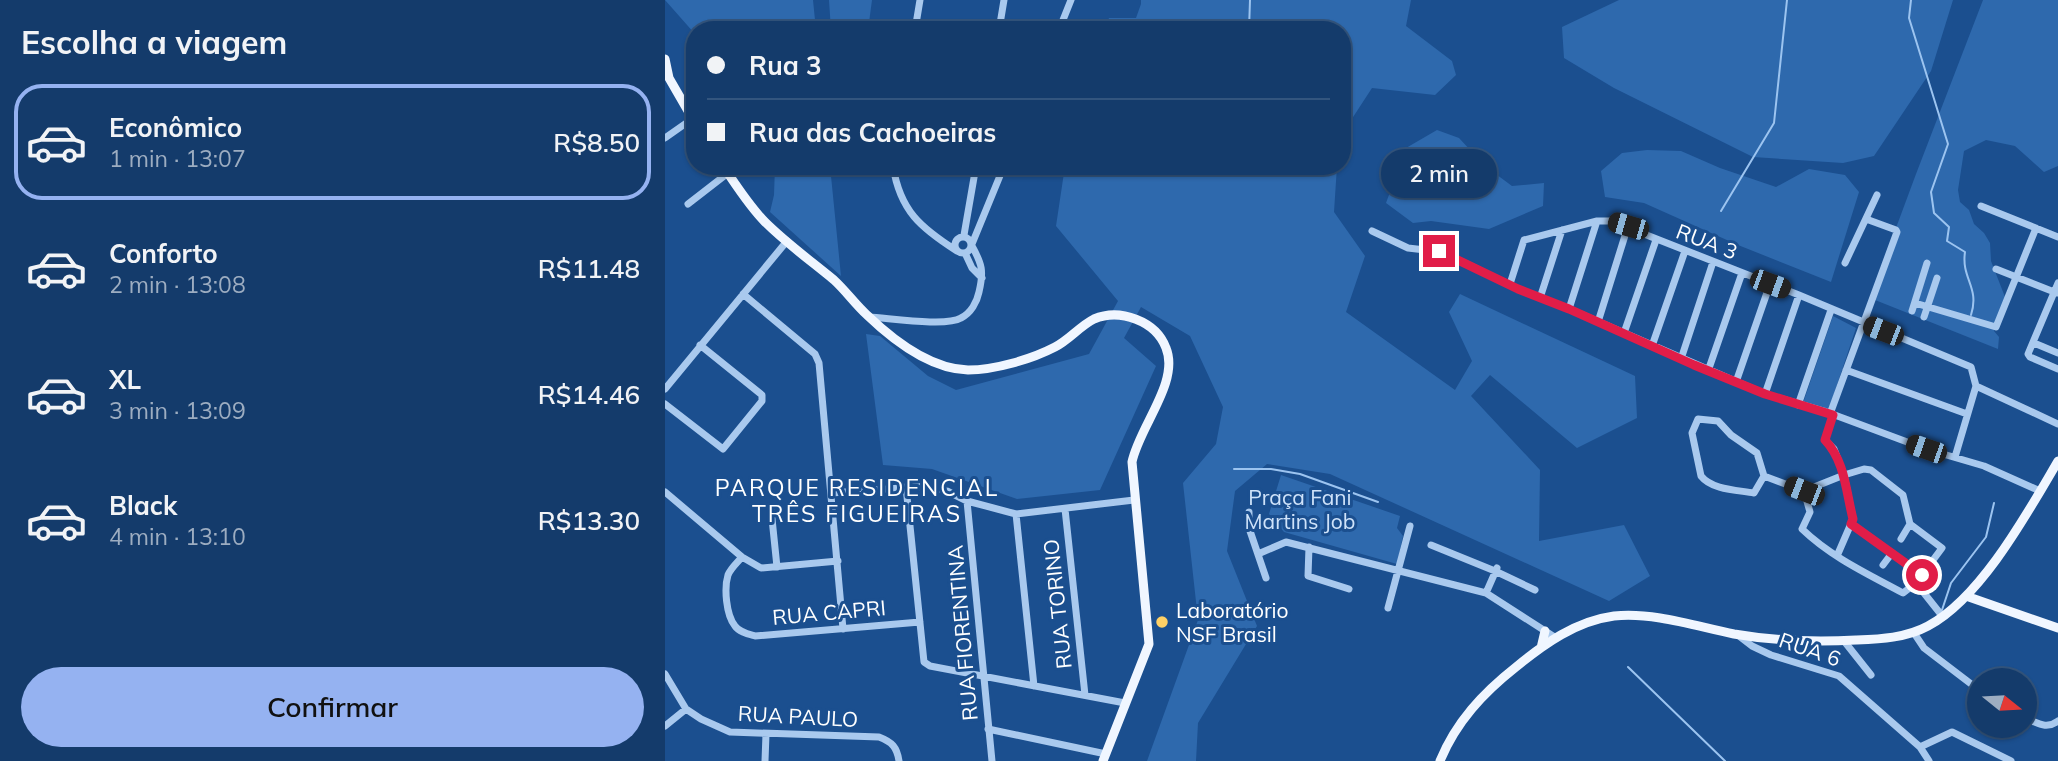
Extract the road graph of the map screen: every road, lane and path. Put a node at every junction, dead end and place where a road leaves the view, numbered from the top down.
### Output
1 (920, 0) edge
2 (1004, 0) edge
3 (1071, 0) edge
4 (918, 21) edge
5 (1000, 21) edge
6 (1063, 21) edge
7 (665, 50) edge
8 (665, 57) edge
9 (667, 75) edge
10 (686, 109) edge
11 (686, 125) edge
12 (665, 138) edge
13 (720, 175) edge
14 (730, 175) edge
15 (894, 175) edge
16 (974, 175) edge
17 (1000, 175) edge
18 (1877, 195) dead end
19 (688, 204) dead end
20 (1981, 206) dead end
21 (968, 208) junction
22 (1866, 219) junction
23 (981, 221) junction
24 (1597, 221) junction
25 (1628, 226) junction
26 (2036, 228) junction
27 (1562, 230) junction
28 (1372, 231) dead end
29 (2058, 237) edge
30 (961, 238) junction
31 (938, 239) junction
32 (1655, 240) junction
33 (787, 241) junction
34 (972, 245) junction
35 (1685, 251) junction
36 (961, 252) junction
37 (1713, 262) junction
38 (1845, 263) dead end
39 (1927, 263) dead end
40 (1996, 269) dead end
41 (1742, 273) junction
42 (2016, 277) junction
43 (982, 278) junction
44 (1937, 278) dead end
45 (2058, 283) edge
46 (1770, 284) junction
47 (1510, 285) junction
48 (2056, 293) edge
49 (743, 294) junction
50 (1799, 295) junction
51 (1540, 298) junction
52 (1927, 307) junction
53 (1569, 309) junction
54 (1831, 310) junction
55 (869, 317) junction
56 (1924, 317) dead end
57 (1598, 322) junction
58 (1864, 324) junction
59 (1624, 333) junction
60 (2034, 343) junction
61 (700, 345) junction
62 (1652, 346) junction
63 (2058, 353) edge
64 (1681, 359) junction
65 (2058, 369) edge
66 (1708, 370) junction
67 (1846, 370) junction
68 (1736, 382) junction
69 (1976, 386) junction
70 (665, 388) edge
71 (1765, 394) junction
72 (665, 404) edge
73 (1798, 405) junction
74 (1967, 414) junction
75 (1832, 415) junction
76 (2058, 425) edge
77 (1955, 457) junction
78 (2058, 461) edge
79 (1844, 475) junction
80 (1764, 476) junction
81 (906, 487) junction
82 (1804, 491) junction
83 (2040, 491) junction
84 (665, 492) edge
85 (831, 493) junction
86 (1134, 500) junction
87 (967, 501) junction
88 (771, 509) dead end
89 (1065, 509) junction
90 (1249, 512) dead end
91 (1016, 514) junction
92 (1851, 524) junction
93 (1910, 524) junction
94 (1410, 526) dead end
95 (1901, 539) dead end
96 (1431, 545) dead end
97 (1309, 548) junction
98 (1892, 552) junction
99 (1258, 554) junction
100 (1837, 556) junction
101 (742, 557) junction
102 (838, 561) junction
103 (1883, 565) dead end
104 (777, 567) junction
105 (1496, 569) junction
106 (1399, 570) junction
107 (1922, 575) junction
108 (1266, 578) dead end
109 (1916, 583) junction
110 (1349, 589) dead end
111 (1535, 590) dead end
112 (1486, 593) junction
113 (1966, 596) junction
114 (1388, 608) dead end
115 (1943, 617) junction
116 (920, 622) junction
117 (2058, 628) edge
118 (843, 629) junction
119 (1545, 631) junction
120 (1914, 633) junction
121 (1736, 634) junction
122 (1556, 638) junction
123 (1844, 641) junction
124 (1541, 649) junction
125 (665, 674) edge
126 (1871, 675) dead end
127 (984, 676) junction
128 (1967, 681) edge
129 (1034, 686) junction
130 (1085, 695) junction
131 (1125, 703) junction
132 (685, 709) junction
133 (2058, 721) edge
134 (2037, 723) edge
135 (665, 726) edge
136 (988, 729) junction
137 (766, 734) junction
138 (1920, 747) junction
139 (1105, 757) edge
140 (765, 761) edge
141 (899, 761) edge
142 (992, 761) edge
143 (1440, 761) edge
144 (1929, 761) edge
145 (2011, 761) edge

1 - 4 street
2 - 5 street
3 - 6 street
7 - 8 main road
8 - 9 main road
9 - 10 main road
11 - 12 street
13 - 19 street
14 - 33 main road
15 - 31 street
16 - 21 street
17 - 23 street
18 - 22 street
20 - 26 street
21 - 23 street
21 - 30 street
22 - 38 street
22 - 58 street
23 - 30 street
23 - 34 street
24 - 25 street, RUA 3
24 - 27 street, RUA 3
24 - 53 street
25 - 32 street, RUA 3
25 - 57 street
26 - 29 street
26 - 42 street
27 - 47 street, RUA 3
27 - 51 street
28 - 47 street
30 - 31 street
30 - 34 street
30 - 36 street
31 - 36 street
32 - 35 street, RUA 3
32 - 59 street
33 - 49 street
33 - 55 main road
34 - 36 street
34 - 43 street
35 - 37 street, RUA 3
35 - 62 street
36 - 43 street
37 - 41 street, RUA 3
37 - 64 street
39 - 52 street
40 - 42 street
41 - 46 street, RUA 3
41 - 66 street
42 - 48 street
42 - 52 street
43 - 55 street
44 - 52 street
45 - 48 street
46 - 50 street, RUA 3
46 - 68 street
47 - 51 street
48 - 60 street
49 - 61 street
49 - 85 street
50 - 54 street, RUA 3
50 - 71 street
51 - 53 street
52 - 56 street
53 - 57 street
54 - 58 street, RUA 3
54 - 73 street
55 - 86 main road
57 - 59 street
58 - 67 street
58 - 69 street, RUA 3
59 - 62 street
60 - 63 street
60 - 65 street
61 - 70 street
61 - 72 street
62 - 64 street
64 - 66 street
66 - 68 street
67 - 74 street
67 - 75 street
68 - 71 street
69 - 74 street
69 - 76 street, RUA 3
71 - 73 street
73 - 75 street
74 - 77 street
75 - 77 street
75 - 79 street
77 - 83 street
78 - 83 main road
79 - 82 street
79 - 92 street
79 - 93 street
80 - 80 street
80 - 82 street
81 - 85 street
81 - 87 street
81 - 116 street
82 - 100 street
83 - 113 main road
84 - 101 street
85 - 102 street
86 - 89 street
86 - 131 main road
87 - 91 street
87 - 127 street, RUA FIORENTINA
88 - 104 street
89 - 91 street
89 - 130 street, RUA TORINO
90 - 99 street
91 - 129 street
92 - 98 street
92 - 100 street
93 - 95 street
93 - 107 street
94 - 106 street
96 - 105 street
97 - 99 street
97 - 106 street
97 - 110 street
98 - 103 street
98 - 107 street
99 - 108 street
100 - 109 street
101 - 104 street
101 - 118 street, RUA CAPRI
102 - 104 street
102 - 118 street
105 - 111 street
105 - 112 street
106 - 112 street
106 - 114 street
107 - 109 street
109 - 115 street
112 - 119 street
113 - 115 main road
113 - 117 main road
115 - 120 main road
116 - 118 street, RUA CAPRI
116 - 127 street
119 - 122 street
119 - 124 main road
120 - 123 main road
120 - 128 street
121 - 122 main road
121 - 123 main road
121 - 138 street, RUA 6
122 - 124 main road
123 - 126 street
124 - 143 main road
125 - 132 street
127 - 129 street
127 - 136 street, RUA FIORENTINA
129 - 130 street
130 - 131 street
131 - 139 main road
132 - 135 street
132 - 137 street, RUA PAULO
133 - 134 street
136 - 139 street
136 - 142 street, RUA FIORENTINA
137 - 140 street
137 - 141 street, RUA PAULO
138 - 144 street, RUA 6
138 - 145 street

